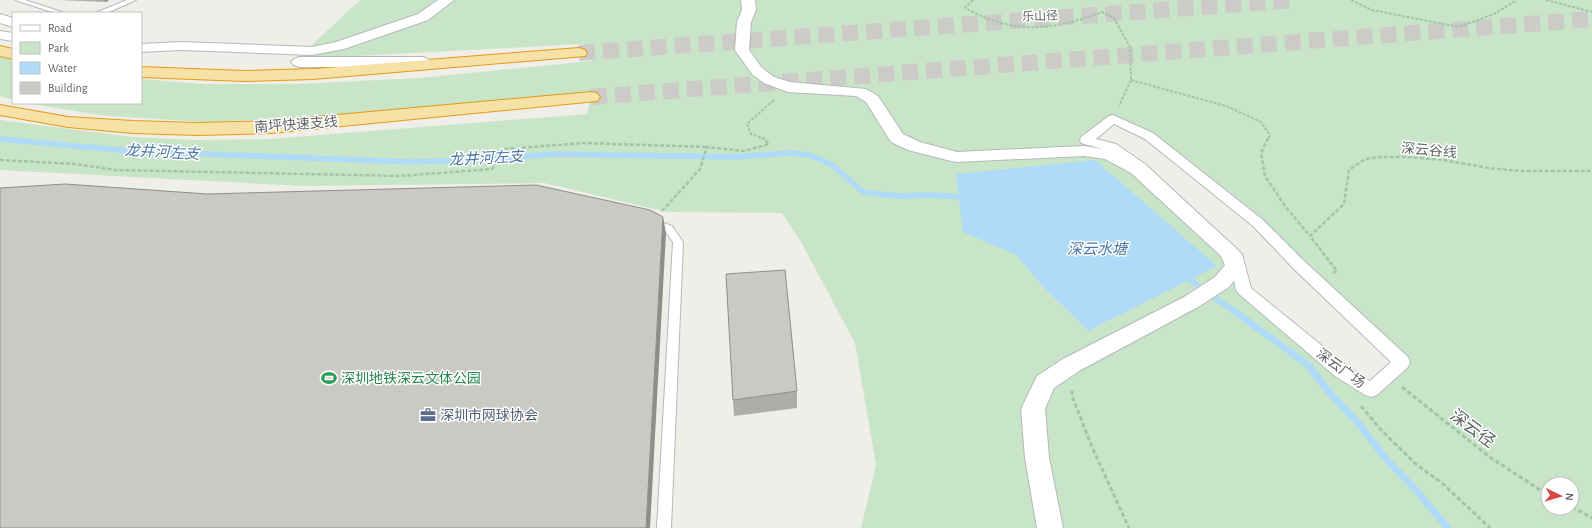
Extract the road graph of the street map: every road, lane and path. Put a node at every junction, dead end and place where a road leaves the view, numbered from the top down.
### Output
1 (18, 0) edge
2 (133, 0) edge
3 (447, 0) edge
4 (748, 0) edge
5 (973, 0) edge
6 (1350, 0) edge
7 (1517, 0) edge
8 (1546, 0) edge
9 (59, 12) edge
10 (102, 12) edge
11 (1592, 12) edge
12 (0, 18) edge
13 (12, 23) edge
14 (0, 35) edge
15 (12, 37) edge
16 (181, 46) junction
17 (142, 48) edge
18 (0, 51) edge
19 (578, 53) tunnel mouth
20 (12, 54) edge
21 (461, 62) junction
22 (142, 72) edge
23 (1131, 80) junction
24 (788, 87) junction
25 (591, 97) tunnel mouth
26 (0, 110) edge
27 (1113, 119) junction
28 (707, 147) junction
29 (0, 160) edge
30 (1592, 171) edge
31 (662, 212) dead end
32 (645, 220) edge
33 (1310, 236) junction
34 (1316, 279) junction
35 (1071, 365) junction
36 (1388, 376) junction
37 (1356, 400) dead end
38 (1540, 490) edge
39 (1580, 512) edge
40 (1592, 518) edge
41 (664, 528) edge
42 (1050, 528) edge
43 (1129, 528) edge
44 (1490, 528) edge

1 - 9 lane
2 - 10 lane
3 - 16 street
4 - 24 street
5 - 23 path, 乐山径
6 - 7 path
8 - 11 path
12 - 13 street
14 - 15 street
16 - 17 street
16 - 21 street
18 - 20 highway
19 - 21 highway
21 - 22 highway
23 - 27 path, 乐山径
23 - 33 path
24 - 28 path
24 - 35 street
25 - 26 highway, 南坪快速支线
27 - 34 street, 深云广场
27 - 36 street, 深云广场
28 - 29 path
28 - 31 path
30 - 33 path, 深云谷线
32 - 41 lane
33 - 34 path
34 - 36 street, 深云广场
35 - 42 street
35 - 43 path
36 - 38 path, 深云径
37 - 44 path
39 - 40 path

